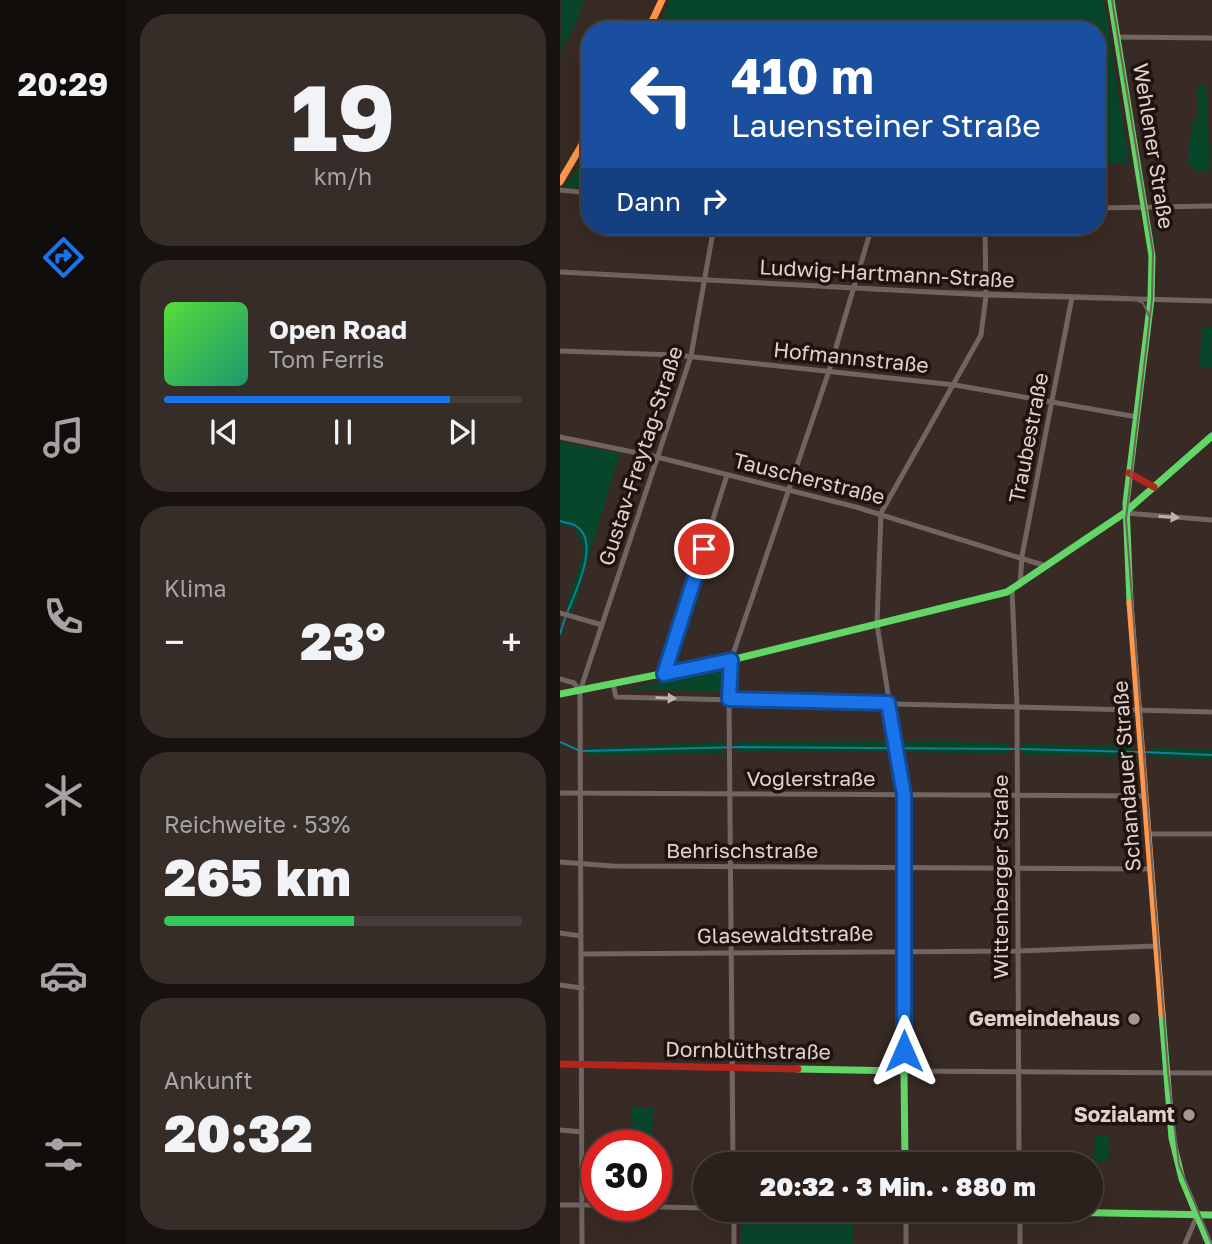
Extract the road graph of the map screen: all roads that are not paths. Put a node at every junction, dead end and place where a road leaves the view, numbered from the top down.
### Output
1 (662, 0) edge
2 (1111, 0) edge
3 (652, 21) edge
4 (1117, 37) junction
5 (1212, 38) edge
6 (581, 146) edge
7 (560, 182) edge
8 (560, 190) edge
9 (581, 192) edge
10 (1212, 206) edge
11 (1146, 207) junction
12 (1106, 208) edge
13 (713, 235) edge
14 (869, 235) edge
15 (985, 235) edge
16 (560, 272) edge
17 (706, 281) junction
18 (853, 289) junction
19 (986, 295) junction
20 (1072, 297) junction
21 (1151, 299) junction
22 (1212, 301) edge
23 (560, 351) edge
24 (691, 356) junction
25 (829, 371) junction
26 (954, 385) junction
27 (1052, 403) junction
28 (1137, 417) junction
29 (1212, 436) edge
30 (560, 437) edge
31 (657, 457) junction
32 (1129, 473) junction
33 (727, 475) junction
34 (1154, 487) junction
35 (789, 489) junction
36 (881, 513) junction
37 (1125, 513) junction
38 (1212, 520) edge
39 (1022, 556) junction
40 (1046, 566) junction
41 (1020, 585) junction
42 (1012, 590) junction
43 (560, 614) edge
44 (877, 624) junction
45 (602, 625) junction
46 (731, 660) junction
47 (664, 674) junction
48 (560, 679) edge
49 (613, 684) junction
50 (580, 691) junction
51 (560, 694) edge
52 (729, 699) junction
53 (888, 703) junction
54 (1017, 706) junction
55 (1139, 708) junction
56 (1212, 712) edge
57 (560, 793) edge
58 (581, 794) junction
59 (729, 795) junction
60 (904, 795) junction
61 (1146, 796) junction
62 (1016, 797) junction
63 (1149, 834) junction
64 (1212, 834) edge
65 (560, 862) edge
66 (581, 865) junction
67 (729, 866) junction
68 (904, 867) junction
69 (1017, 868) junction
70 (1152, 869) junction
71 (560, 933) edge
72 (582, 936) junction
73 (1157, 946) junction
74 (903, 949) junction
75 (1017, 951) junction
76 (730, 952) junction
77 (582, 954) junction
78 (560, 985) edge
79 (582, 988) junction
80 (560, 1064) edge
81 (582, 1067) junction
82 (731, 1069) junction
83 (904, 1071) junction
84 (1167, 1072) junction
85 (1018, 1073) junction
86 (1212, 1073) edge
87 (560, 1130) edge
88 (582, 1130) edge
89 (581, 1132) edge
90 (733, 1152) edge
91 (905, 1152) edge
92 (1019, 1152) edge
93 (560, 1205) edge
94 (581, 1205) edge
95 (672, 1207) edge
96 (693, 1208) edge
97 (1103, 1213) edge
98 (1212, 1215) edge
99 (1197, 1216) junction
100 (582, 1221) edge
101 (734, 1222) edge
102 (906, 1222) edge
103 (1020, 1222) edge
104 (583, 1244) edge
105 (734, 1244) edge
106 (906, 1244) edge
107 (1020, 1244) edge
108 (1185, 1244) edge
109 (1209, 1244) edge

1 - 3 main road
2 - 4 main road, Wehlener Straße
4 - 5 street
4 - 11 main road, Wehlener Straße
6 - 7 main road
8 - 9 street
10 - 11 street
11 - 12 street
11 - 21 main road, Wehlener Straße
13 - 17 street, Gustav-Freytag-Straße
14 - 18 street
15 - 19 street
16 - 17 street, Ludwig-Hartmann-Straße
17 - 18 street, Ludwig-Hartmann-Straße
17 - 24 street, Gustav-Freytag-Straße
18 - 19 street, Ludwig-Hartmann-Straße
18 - 25 street
19 - 20 street, Ludwig-Hartmann-Straße
19 - 26 street
20 - 21 street, Ludwig-Hartmann-Straße
20 - 27 street, Traubestraße
21 - 22 street, Ludwig-Hartmann-Straße
21 - 28 main road, Schandauer Straße
23 - 24 street, Hofmannstraße
24 - 25 street, Hofmannstraße
24 - 31 street, Gustav-Freytag-Straße
25 - 26 street, Hofmannstraße
25 - 35 street
26 - 27 street, Hofmannstraße
26 - 36 street
27 - 28 street, Hofmannstraße
27 - 39 street, Traubestraße
28 - 32 main road, Schandauer Straße
29 - 34 main road
30 - 31 street, Tauscherstraße
31 - 33 street, Tauscherstraße
31 - 45 street, Gustav-Freytag-Straße
32 - 34 main road
32 - 37 main road, Schandauer Straße
33 - 35 street, Tauscherstraße
33 - 47 street
34 - 37 main road
35 - 36 street, Tauscherstraße
35 - 46 street
36 - 39 street, Tauscherstraße
36 - 44 street
37 -> 38 street
37 - 40 main road
37 - 55 main road, Schandauer Straße
39 - 40 street, Tauscherstraße
39 - 41 street, Traubestraße
40 - 41 main road
41 - 42 main road
42 - 44 main road
42 - 54 street, Wittenberger Straße
43 - 45 street
44 - 46 main road
44 - 53 street
45 - 50 street, Gustav-Freytag-Straße
46 - 47 main road
46 - 52 street
47 - 49 main road
48 - 50 street
49 - 50 main road
49 -> 52 street
50 - 51 main road
50 - 58 street, Gustav-Freytag-Straße
52 - 53 street
52 - 59 street
53 - 54 street
53 - 60 street
54 - 55 street
54 - 62 street, Wittenberger Straße
55 - 56 street
55 - 61 main road, Schandauer Straße
57 - 58 street, Voglerstraße
58 - 59 street, Voglerstraße
58 - 66 street, Gustav-Freytag-Straße
59 - 60 street, Voglerstraße
59 - 67 street
60 - 62 street, Voglerstraße
60 - 68 street
61 - 62 street, Voglerstraße
61 - 63 main road, Schandauer Straße
62 - 69 street, Wittenberger Straße
63 - 64 street
63 - 70 main road, Schandauer Straße
65 - 66 street, Behrischstraße
66 - 67 street, Behrischstraße
66 - 72 street, Gustav-Freytag-Straße
67 - 68 street, Behrischstraße
67 - 76 street
68 - 69 street, Behrischstraße
68 - 74 street
69 - 70 street, Behrischstraße
69 - 75 street, Wittenberger Straße
70 - 73 main road, Schandauer Straße
71 - 72 street
72 - 77 street, Gustav-Freytag-Straße
73 - 75 street, Glasewaldtstraße
73 - 84 main road, Schandauer Straße
74 - 75 street, Glasewaldtstraße
74 - 76 street, Glasewaldtstraße
74 - 83 street
75 - 85 street, Wittenberger Straße
76 - 77 street, Glasewaldtstraße
76 - 82 street
77 - 79 street, Gustav-Freytag-Straße
78 - 79 street
79 - 81 street, Gustav-Freytag-Straße
80 - 81 main road, Dornblüthstraße
81 - 82 main road, Dornblüthstraße
81 - 88 street, Gustav-Freytag-Straße
82 - 83 main road, Dornblüthstraße
82 - 90 street
83 - 85 street, Dornblüthstraße
83 - 91 main road
84 - 85 street, Dornblüthstraße
84 - 86 street, Dornblüthstraße
84 - 99 main road, Schandauer Straße
85 - 92 street, Wittenberger Straße
87 - 89 street
93 - 94 street
95 - 96 street
97 - 99 main road
98 - 99 main road
99 - 108 street
99 - 109 main road, Schandauer Straße
100 - 104 street, Gustav-Freytag-Straße
101 - 105 street
102 - 106 street
103 - 107 street

